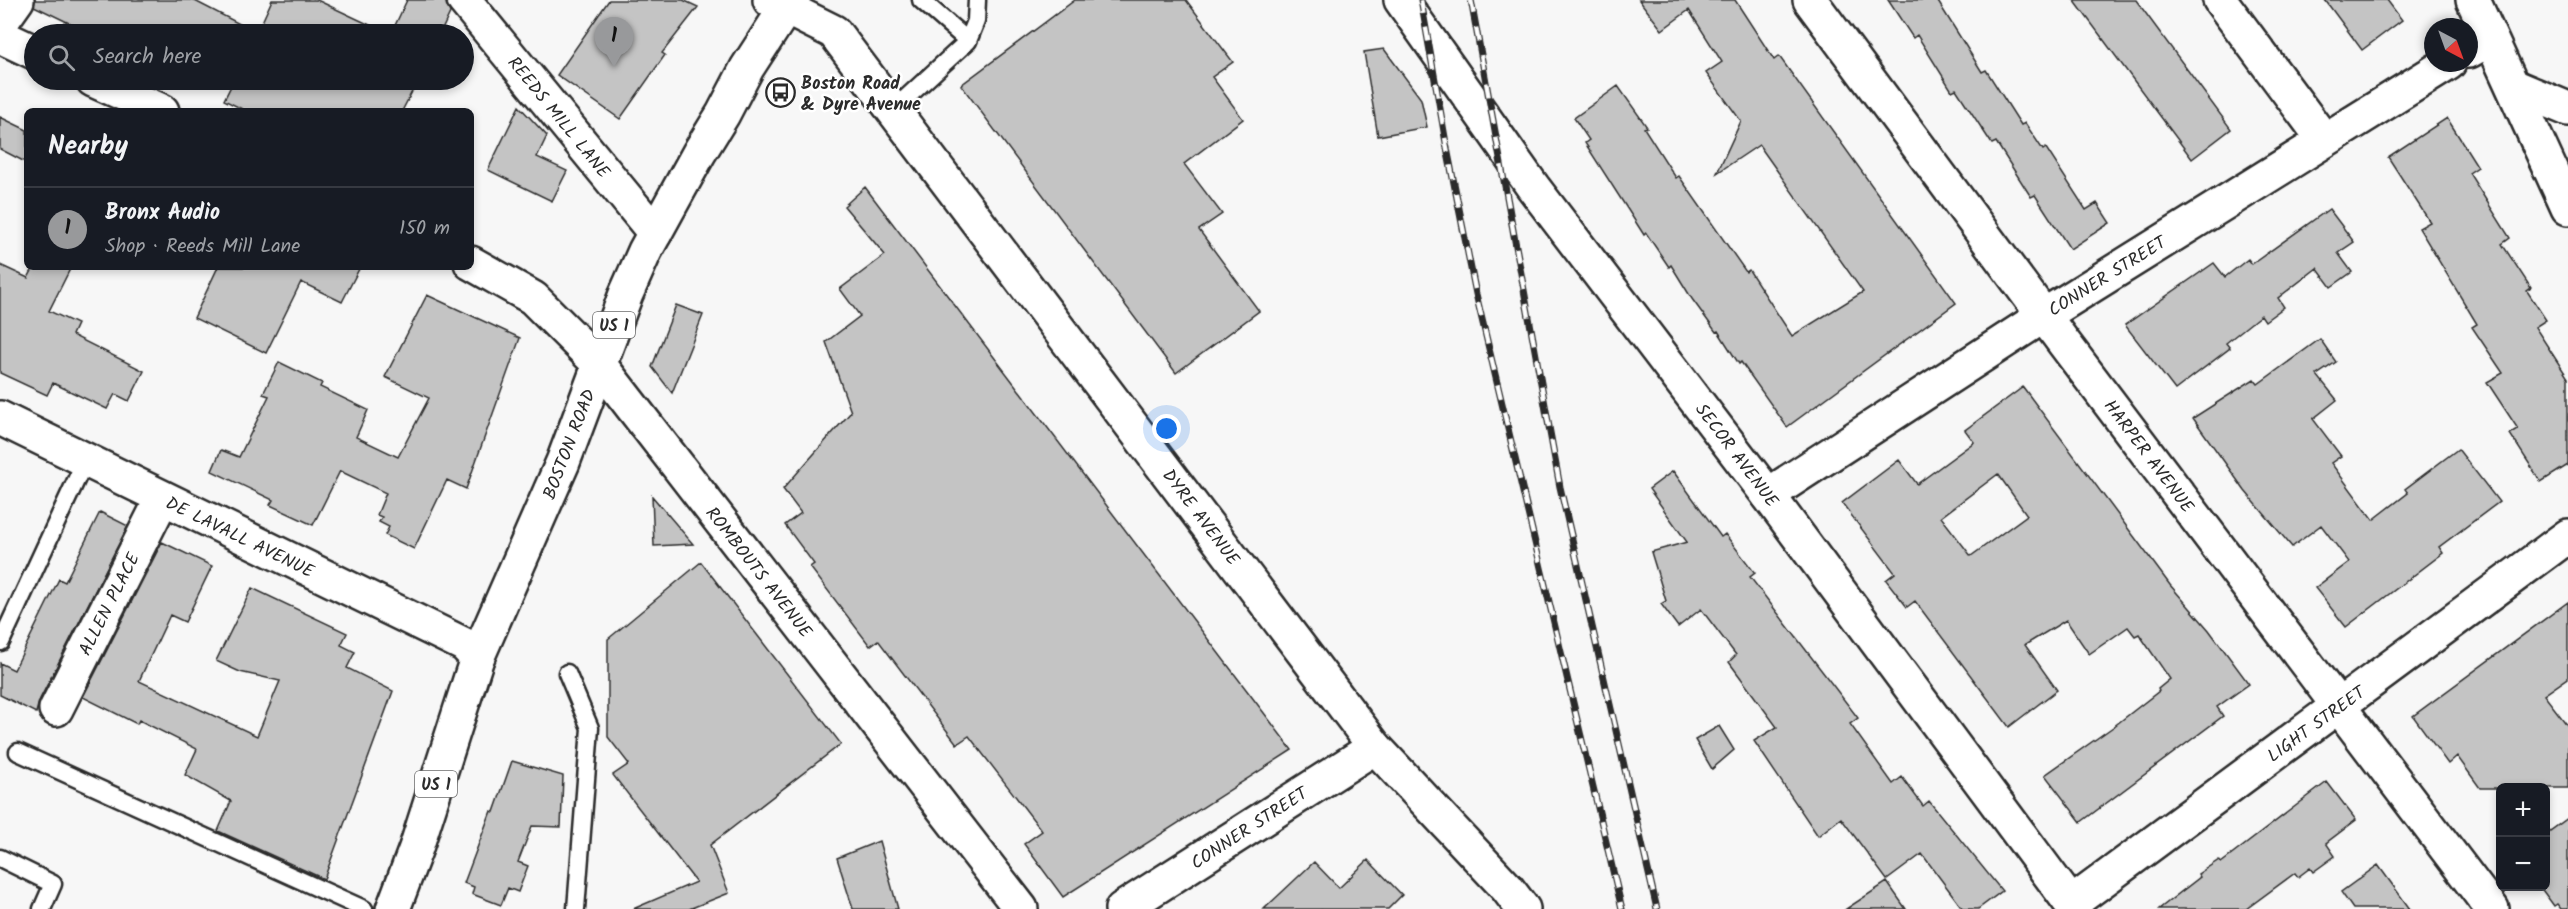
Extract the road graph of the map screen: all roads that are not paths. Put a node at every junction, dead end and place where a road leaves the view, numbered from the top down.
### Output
1 (17, 0) edge
2 (464, 0) edge
3 (921, 0) edge
4 (977, 0) edge
5 (1401, 0) edge
6 (1810, 0) edge
7 (2220, 0) edge
8 (2473, 0) edge
9 (782, 3) edge
10 (0, 24) edge
11 (0, 36) edge
12 (968, 41) junction
13 (2480, 45) edge
14 (24, 47) edge
15 (2434, 72) edge
16 (2513, 86) junction
17 (115, 90) edge
18 (155, 108) edge
19 (2568, 109) edge
20 (893, 110) junction
21 (2324, 140) junction
22 (2568, 208) edge
23 (655, 232) junction
24 (474, 265) edge
25 (2043, 316) junction
26 (599, 364) junction
27 (0, 418) edge
28 (85, 461) junction
29 (1768, 495) junction
30 (162, 499) junction
31 (2568, 536) edge
32 (1, 642) edge
33 (477, 658) junction
34 (567, 672) dead end
35 (2339, 707) junction
36 (56, 710) dead end
37 (1375, 747) junction
38 (18, 752) dead end
39 (0, 858) edge
40 (1515, 898) edge
41 (2070, 907) edge
42 (42, 909) edge
43 (364, 909) edge
44 (393, 909) edge
45 (576, 909) edge
46 (1021, 909) edge
47 (1122, 909) edge
48 (1538, 909) edge
49 (2492, 909) edge

1 - 10 street
2 - 23 street, REEDS MILL LANE
3 - 12 lane
4 - 12 lane
5 - 29 street, SECOR AVENUE
6 - 25 street, HARPER AVENUE
7 - 21 street
8 - 13 street
9 - 20 street, DYRE AVENUE
9 - 23 street, BOSTON ROAD / US 1
11 - 14 street
12 - 20 lane
13 - 16 street
15 - 21 street, CONNER STREET
16 - 19 street
16 - 22 street
17 - 18 street
20 - 37 street, DYRE AVENUE
21 - 25 street, CONNER STREET
23 - 26 street, BOSTON ROAD / US 1
24 - 26 street, ROMBOUTS AVENUE
25 - 29 street, CONNER STREET
25 - 35 street, HARPER AVENUE
26 - 33 street, BOSTON ROAD / US 1
26 - 46 street, ROMBOUTS AVENUE
27 - 28 street, DE LAVALL AVENUE
28 - 30 street, DE LAVALL AVENUE
28 - 32 lane
29 - 41 street, SECOR AVENUE
30 - 33 street, DE LAVALL AVENUE
30 - 36 street, ALLEN PLACE
31 - 35 street, LIGHT STREET
33 - 44 street, BOSTON ROAD / US 1
34 - 45 lane
35 - 41 street, LIGHT STREET
35 - 49 street, HARPER AVENUE
37 - 40 street, DYRE AVENUE
37 - 47 street, CONNER STREET
38 - 43 lane
39 - 42 lane
40 - 48 street, DYRE AVENUE

